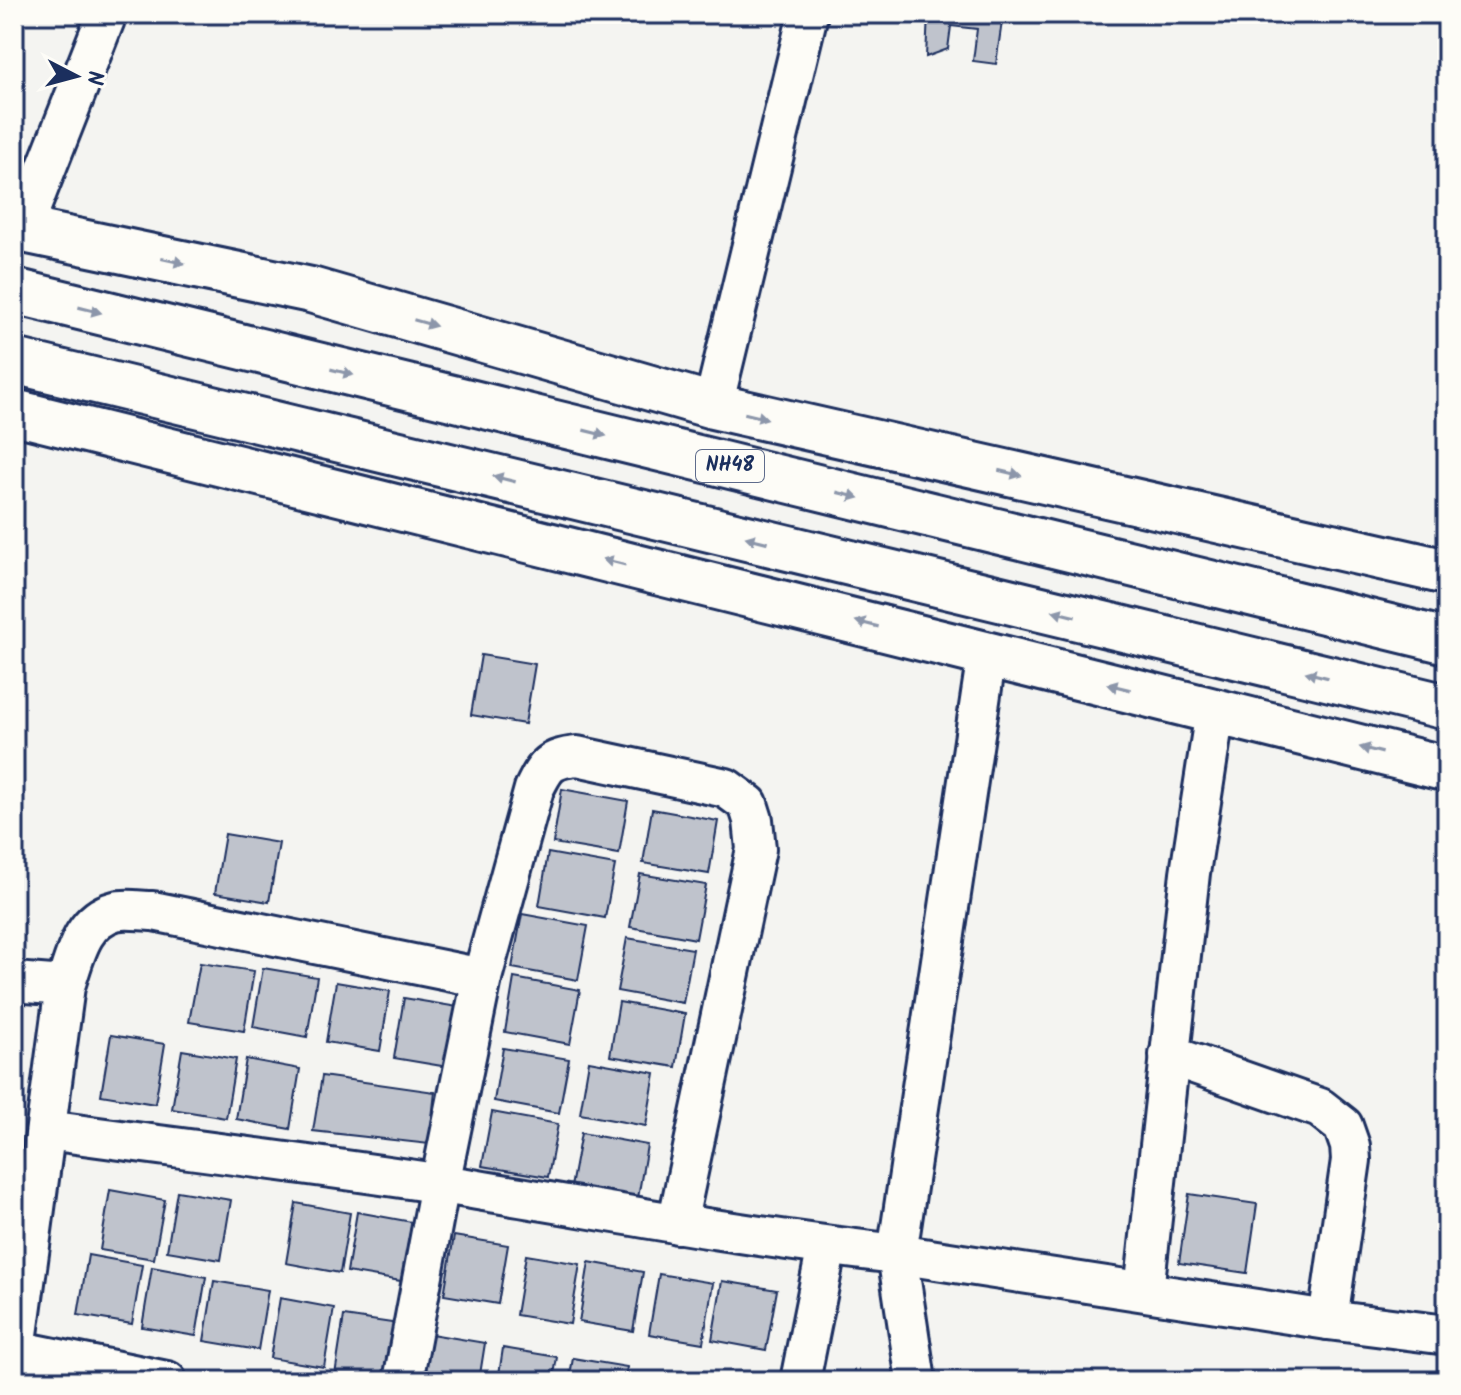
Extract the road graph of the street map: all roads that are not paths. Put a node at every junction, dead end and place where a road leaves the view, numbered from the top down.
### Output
1 (107, 14) edge
2 (808, 14) edge
3 (18, 229) edge
4 (14, 291) edge
5 (14, 361) edge
6 (713, 406) junction
7 (14, 412) edge
8 (1447, 572) edge
9 (1447, 641) edge
10 (987, 654) junction
11 (1447, 707) edge
12 (1215, 711) junction
13 (1447, 769) edge
14 (482, 978) junction
15 (14, 982) edge
16 (65, 986) junction
17 (1169, 1055) junction
18 (46, 1130) junction
19 (440, 1184) junction
20 (677, 1224) junction
21 (827, 1246) junction
22 (897, 1254) junction
23 (1144, 1291) junction
24 (1328, 1320) junction
25 (1447, 1335) edge
26 (15, 1357) edge
27 (167, 1381) edge
28 (403, 1381) edge
29 (800, 1381) edge
30 (916, 1381) edge

1 - 3 street
2 - 6 street
3 -> 6 highway
4 -> 9 highway, NH48
11 -> 5 highway
6 -> 8 highway
10 -> 7 highway
12 -> 10 highway
10 - 22 street
13 -> 12 highway
12 - 17 street
14 - 16 street
14 - 19 street
14 - 20 street
15 - 16 street
16 - 18 street
17 - 23 street
17 - 24 street
18 - 19 street
18 - 26 street
19 - 20 street
19 - 28 street
20 - 21 street
21 - 22 street
21 - 29 street
22 - 23 street
22 - 30 street
23 - 24 street
24 - 25 street
26 - 27 street

